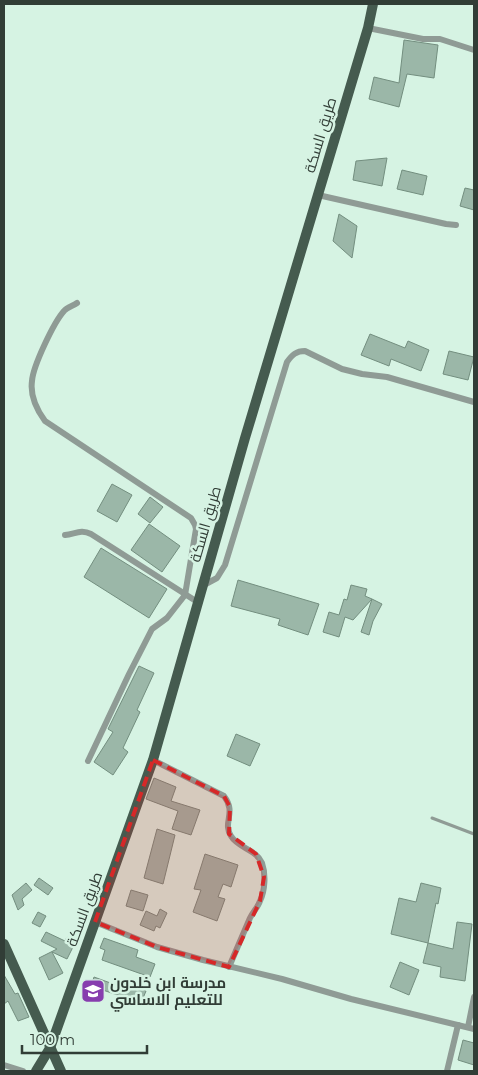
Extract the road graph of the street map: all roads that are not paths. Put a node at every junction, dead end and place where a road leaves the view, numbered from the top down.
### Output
1 (373, 4) edge
2 (368, 28) junction
3 (474, 50) edge
4 (318, 195) junction
5 (456, 225) dead end
6 (77, 304) dead end
7 (474, 402) edge
8 (65, 535) dead end
9 (204, 585) junction
10 (185, 595) junction
11 (199, 603) junction
12 (153, 760) junction
13 (88, 761) dead end
14 (432, 818) dead end
15 (474, 834) edge
16 (95, 922) junction
17 (4, 944) edge
18 (229, 967) junction
19 (474, 997) edge
20 (458, 1025) junction
21 (471, 1028) edge
22 (50, 1048) junction
23 (4, 1065) edge
24 (23, 1071) edge
25 (36, 1071) edge
26 (61, 1071) edge
27 (448, 1071) edge

1 - 2 main road, طريق السكة
2 - 3 street
2 - 4 main road, طريق السكة
4 - 5 street
4 - 9 main road, طريق السكة
6 - 10 street
7 - 9 street
8 - 10 street
9 - 11 main road, طريق السكة
10 - 11 street
10 - 13 street
11 - 12 main road, طريق السكة
12 - 16 main road, طريق السكة
12 - 18 street
14 - 15 lane
16 - 18 street
16 - 22 main road, طريق السكة
17 - 22 main road
18 - 20 street
19 - 21 street
20 - 21 street
20 - 27 street
22 - 25 main road, طريق السكة
22 - 26 main road
23 - 24 street

